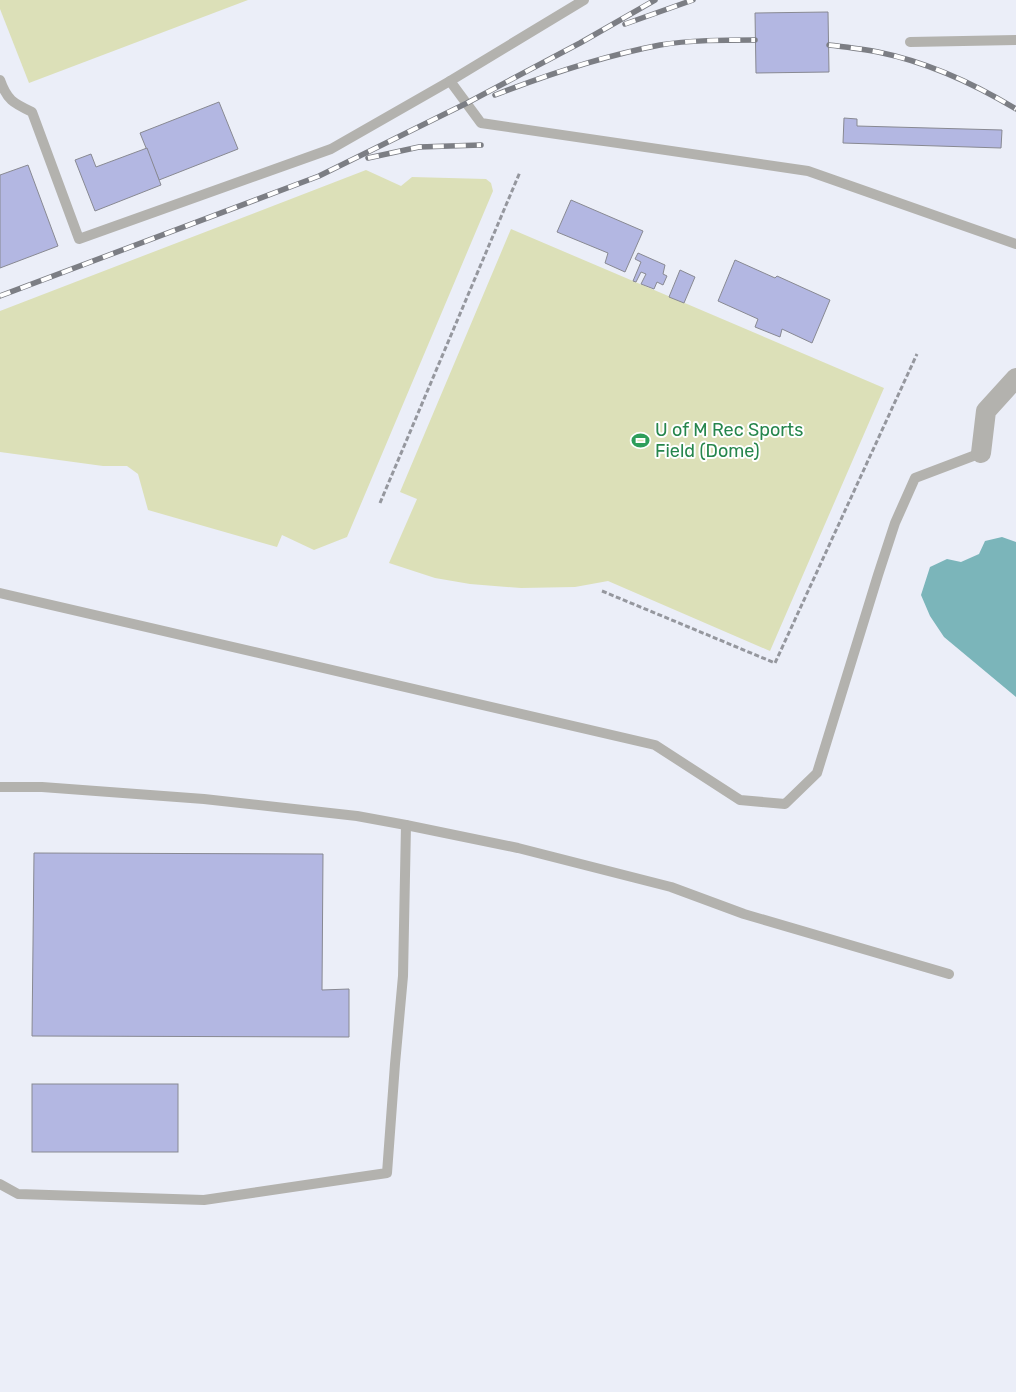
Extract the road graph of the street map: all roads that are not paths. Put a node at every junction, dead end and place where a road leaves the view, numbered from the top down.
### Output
1 (584, 0) edge
2 (1016, 40) edge
3 (910, 42) dead end
4 (0, 80) edge
5 (450, 81) junction
6 (2, 93) edge
7 (1016, 244) edge
8 (1016, 378) edge
9 (981, 453) joint
10 (0, 593) edge
11 (0, 787) edge
12 (406, 825) junction
13 (949, 974) dead end
14 (0, 1184) edge

1 - 5 lane
2 - 3 lane
4 - 6 lane
5 - 6 lane
5 - 7 lane
8 - 9 street
9 - 10 lane
11 - 12 lane
12 - 13 lane
12 - 14 lane

